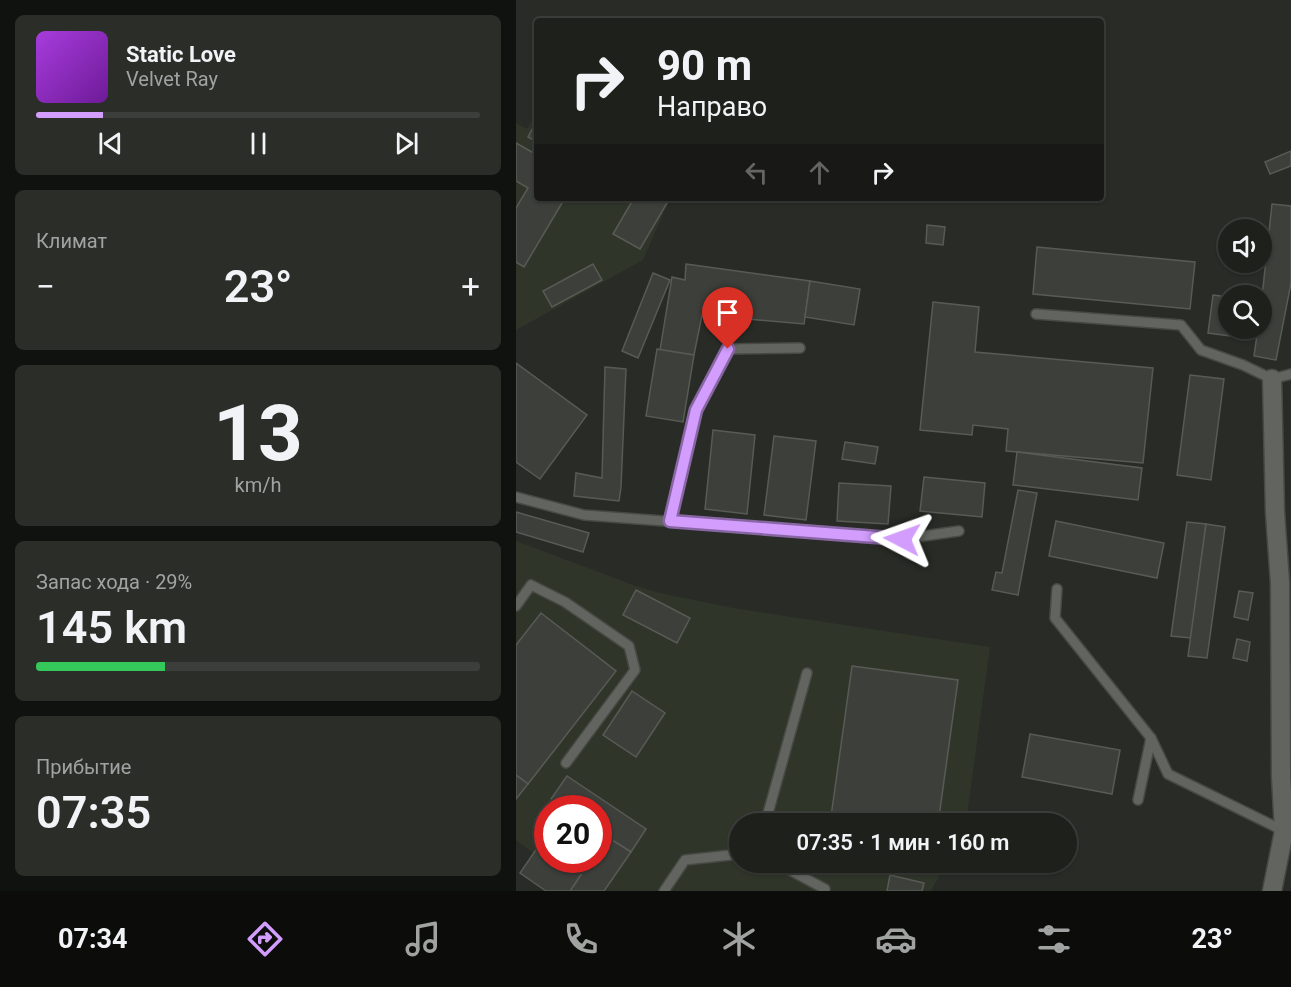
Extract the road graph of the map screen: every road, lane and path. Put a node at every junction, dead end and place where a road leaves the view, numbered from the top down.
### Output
1 (1036, 314) dead end
2 (800, 348) dead end
3 (1291, 374) edge
4 (1272, 379) junction
5 (516, 497) edge
6 (670, 521) junction
7 (959, 531) dead end
8 (1057, 589) dead end
9 (516, 606) edge
10 (807, 673) dead end
11 (1151, 738) junction
12 (567, 762) dead end
13 (1138, 800) dead end
14 (768, 813) edge
15 (1284, 831) junction
16 (729, 855) edge
17 (795, 873) edge
18 (825, 889) dead end
19 (664, 891) edge
20 (1272, 891) edge

1 - 4 lane
2 - 6 lane
3 - 4 lane
4 - 15 street
5 - 6 lane
6 - 7 lane
8 - 11 lane
9 - 12 lane
10 - 14 lane
11 - 13 lane
11 - 15 lane
15 - 20 street
16 - 19 lane
17 - 18 lane

